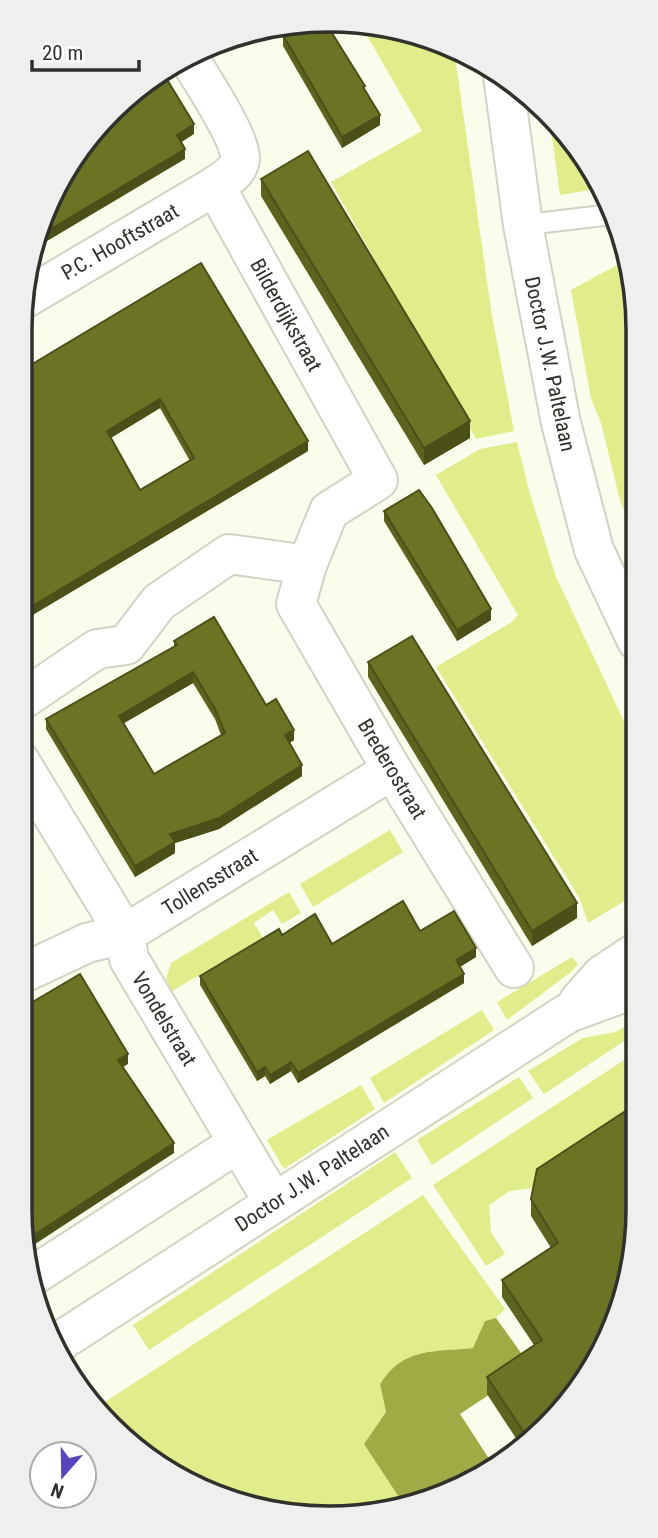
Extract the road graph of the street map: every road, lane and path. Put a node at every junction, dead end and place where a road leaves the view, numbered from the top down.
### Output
1 (192, 64) edge
2 (505, 89) edge
3 (215, 186) junction
4 (604, 215) edge
5 (523, 225) junction
6 (34, 293) edge
7 (307, 565) junction
8 (626, 617) edge
9 (32, 693) edge
10 (392, 770) junction
11 (32, 781) edge
12 (125, 934) junction
13 (626, 959) edge
14 (514, 968) dead end
15 (32, 969) edge
16 (626, 991) edge
17 (568, 1013) junction
18 (239, 1143) junction
19 (274, 1203) junction
20 (38, 1272) edge
21 (62, 1340) edge

1 - 3 street
2 - 5 street, Doctor J.W. Paltelaan
3 - 6 street, P.C. Hooftstraat
3 - 7 street, Bilderdijkstraat
4 - 5 lane
5 - 8 street, Doctor J.W. Paltelaan
7 - 9 street
7 - 10 street, Brederostraat
10 - 12 street, Tollensstraat
10 - 14 street, Brederostraat
11 - 12 street, Vondelstraat
12 - 15 street, Tollensstraat
12 - 18 street, Vondelstraat
13 - 17 street, Doctor J.W. Paltelaan
16 - 17 street, Doctor J.W. Paltelaan
17 - 19 street, Doctor J.W. Paltelaan
18 - 19 street, Vondelstraat
18 - 20 street
19 - 21 street, Doctor J.W. Paltelaan

